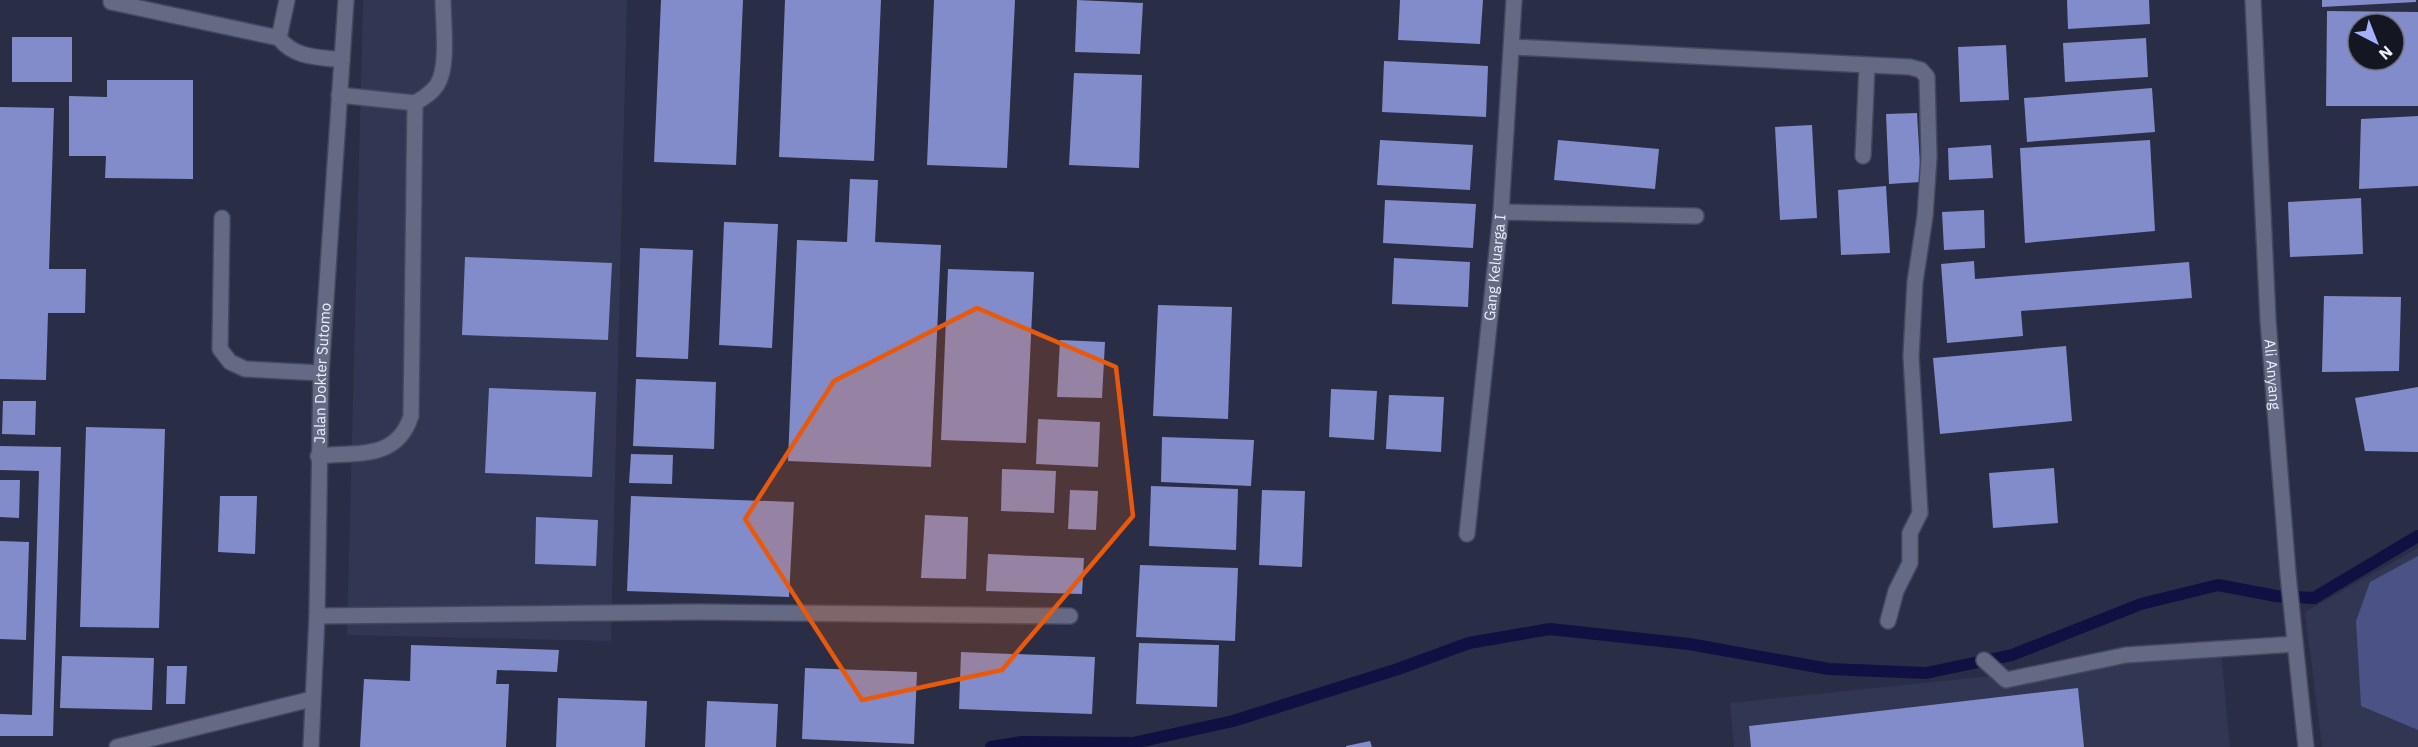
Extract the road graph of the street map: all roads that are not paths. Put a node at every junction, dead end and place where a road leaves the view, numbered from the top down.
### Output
1 (287, 0) edge
2 (346, 0) edge
3 (443, 0) edge
4 (1514, 0) edge
5 (2253, 0) edge
6 (111, 2) dead end
7 (279, 38) junction
8 (1512, 47) junction
9 (342, 60) junction
10 (1867, 67) junction
11 (339, 95) junction
12 (415, 103) junction
13 (1863, 156) dead end
14 (1501, 212) junction
15 (1696, 216) dead end
16 (222, 218) dead end
17 (321, 373) junction
18 (318, 456) junction
19 (1467, 534) dead end
20 (317, 616) junction
21 (1070, 616) dead end
22 (1888, 621) dead end
23 (2294, 639) junction
24 (1984, 660) dead end
25 (312, 699) junction
26 (117, 747) edge
27 (311, 747) edge
28 (2306, 747) edge

1 - 7 street
2 - 9 street, Jalan Dokter Sutomo
3 - 12 street
4 - 8 street, Gang Keluarga I
5 - 23 street, Ali Anyang
6 - 7 street
7 - 9 street
8 - 10 street
8 - 14 street, Gang Keluarga I
9 - 11 street, Jalan Dokter Sutomo
10 - 13 street
10 - 22 street
11 - 12 street
11 - 17 street, Jalan Dokter Sutomo
12 - 18 street
14 - 15 street
14 - 19 street, Gang Keluarga I
16 - 17 street
17 - 18 street, Jalan Dokter Sutomo
18 - 20 street, Jalan Dokter Sutomo
20 - 21 street
20 - 25 street, Jalan Dokter Sutomo
23 - 24 street
23 - 28 street, Ali Anyang
25 - 26 street
25 - 27 street, Jalan Dokter Sutomo

